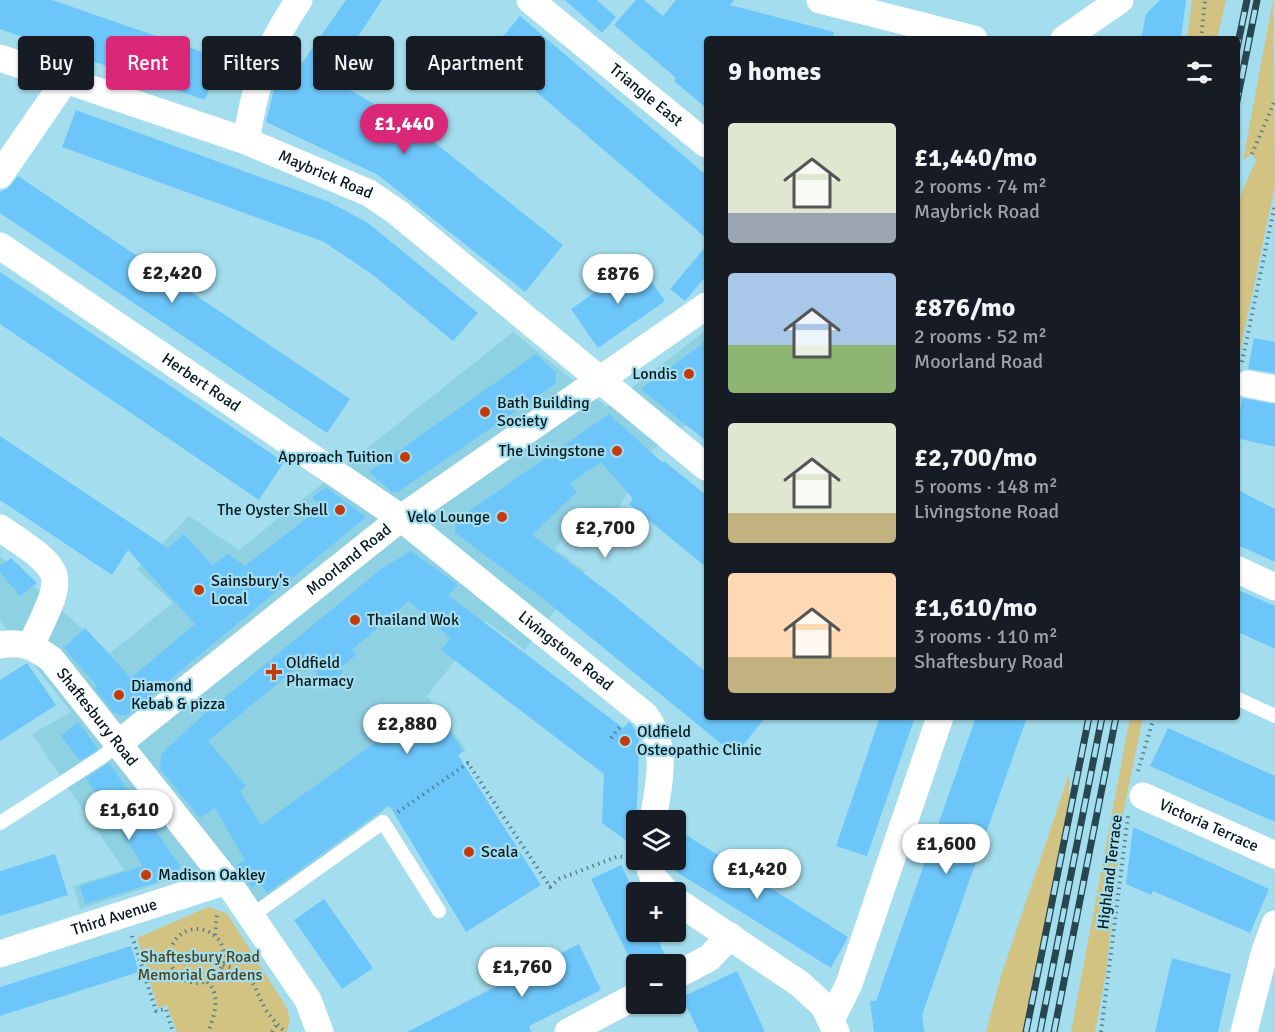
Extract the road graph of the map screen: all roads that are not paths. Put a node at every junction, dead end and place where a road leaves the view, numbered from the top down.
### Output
1 (299, 0) edge
2 (530, 0) edge
3 (820, 0) edge
4 (1120, 0) edge
5 (962, 36) edge
6 (1068, 36) edge
7 (0, 58) edge
8 (18, 64) edge
9 (58, 90) edge
10 (91, 90) edge
11 (246, 141) junction
12 (704, 142) edge
13 (0, 175) edge
14 (0, 246) edge
15 (704, 307) edge
16 (1244, 377) road end
17 (601, 381) junction
18 (1275, 389) edge
19 (704, 465) edge
20 (401, 518) junction
21 (0, 528) edge
22 (1240, 572) edge
23 (1275, 587) edge
24 (0, 645) edge
25 (31, 645) junction
26 (1240, 701) edge
27 (1275, 716) edge
28 (939, 720) edge
29 (119, 743) junction
30 (1136, 796) road end
31 (655, 810) edge
32 (0, 823) edge
33 (1275, 855) edge
34 (227, 881) junction
35 (686, 907) edge
36 (439, 911) dead end
37 (251, 916) junction
38 (1275, 924) edge
39 (730, 936) junction
40 (0, 954) edge
41 (686, 970) edge
42 (626, 1001) edge
43 (834, 1025) edge
44 (320, 1032) edge
45 (568, 1032) edge
46 (1244, 1032) edge

1 - 11 street
2 - 12 street, Triangle East
3 - 5 street
4 - 6 street
7 - 8 street, Maybrick Road
9 - 13 street
10 - 11 street, Maybrick Road
11 - 17 street, Maybrick Road
14 - 20 street, Herbert Road
15 - 17 street, Moorland Road
16 - 18 street
17 - 19 street, Maybrick Road
17 - 20 street, Moorland Road
20 - 29 street, Moorland Road
20 - 31 street, Livingstone Road
21 - 25 street
22 - 23 street
24 - 25 street
25 - 29 street, Shaftesbury Road
26 - 27 lane
28 - 43 street
29 - 32 lane
29 - 34 street, Shaftesbury Road
30 - 33 street, Victoria Terrace
34 - 37 street, Shaftesbury Road
34 - 40 street, Third Avenue
35 - 39 street
36 - 37 lane
37 - 44 street, Shaftesbury Road
38 - 46 street
39 - 41 street
39 - 43 street
42 - 45 street

